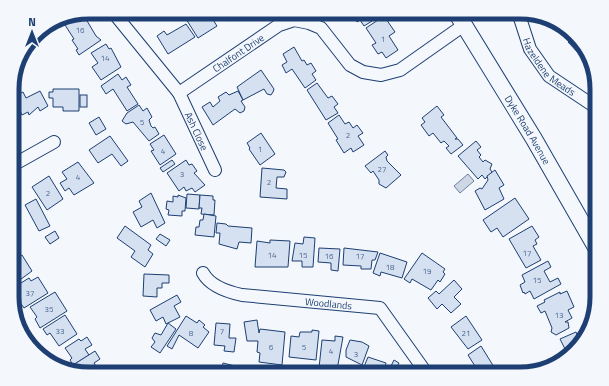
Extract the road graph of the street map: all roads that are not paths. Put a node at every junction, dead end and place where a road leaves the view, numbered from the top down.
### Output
1 (119, 19) edge
2 (460, 19) edge
3 (520, 19) edge
4 (179, 93) junction
5 (590, 103) edge
6 (54, 142) dead end
7 (19, 162) edge
8 (215, 170) dead end
9 (590, 237) edge
10 (203, 273) dead end
11 (422, 367) edge

1 - 4 street
2 - 4 street, Chalfont Drive
2 - 9 street, Dyke Road Avenue
3 - 5 street, Hazeldene Meads
4 - 8 street, Ash Close
6 - 7 street
10 - 11 street, Woodlands

